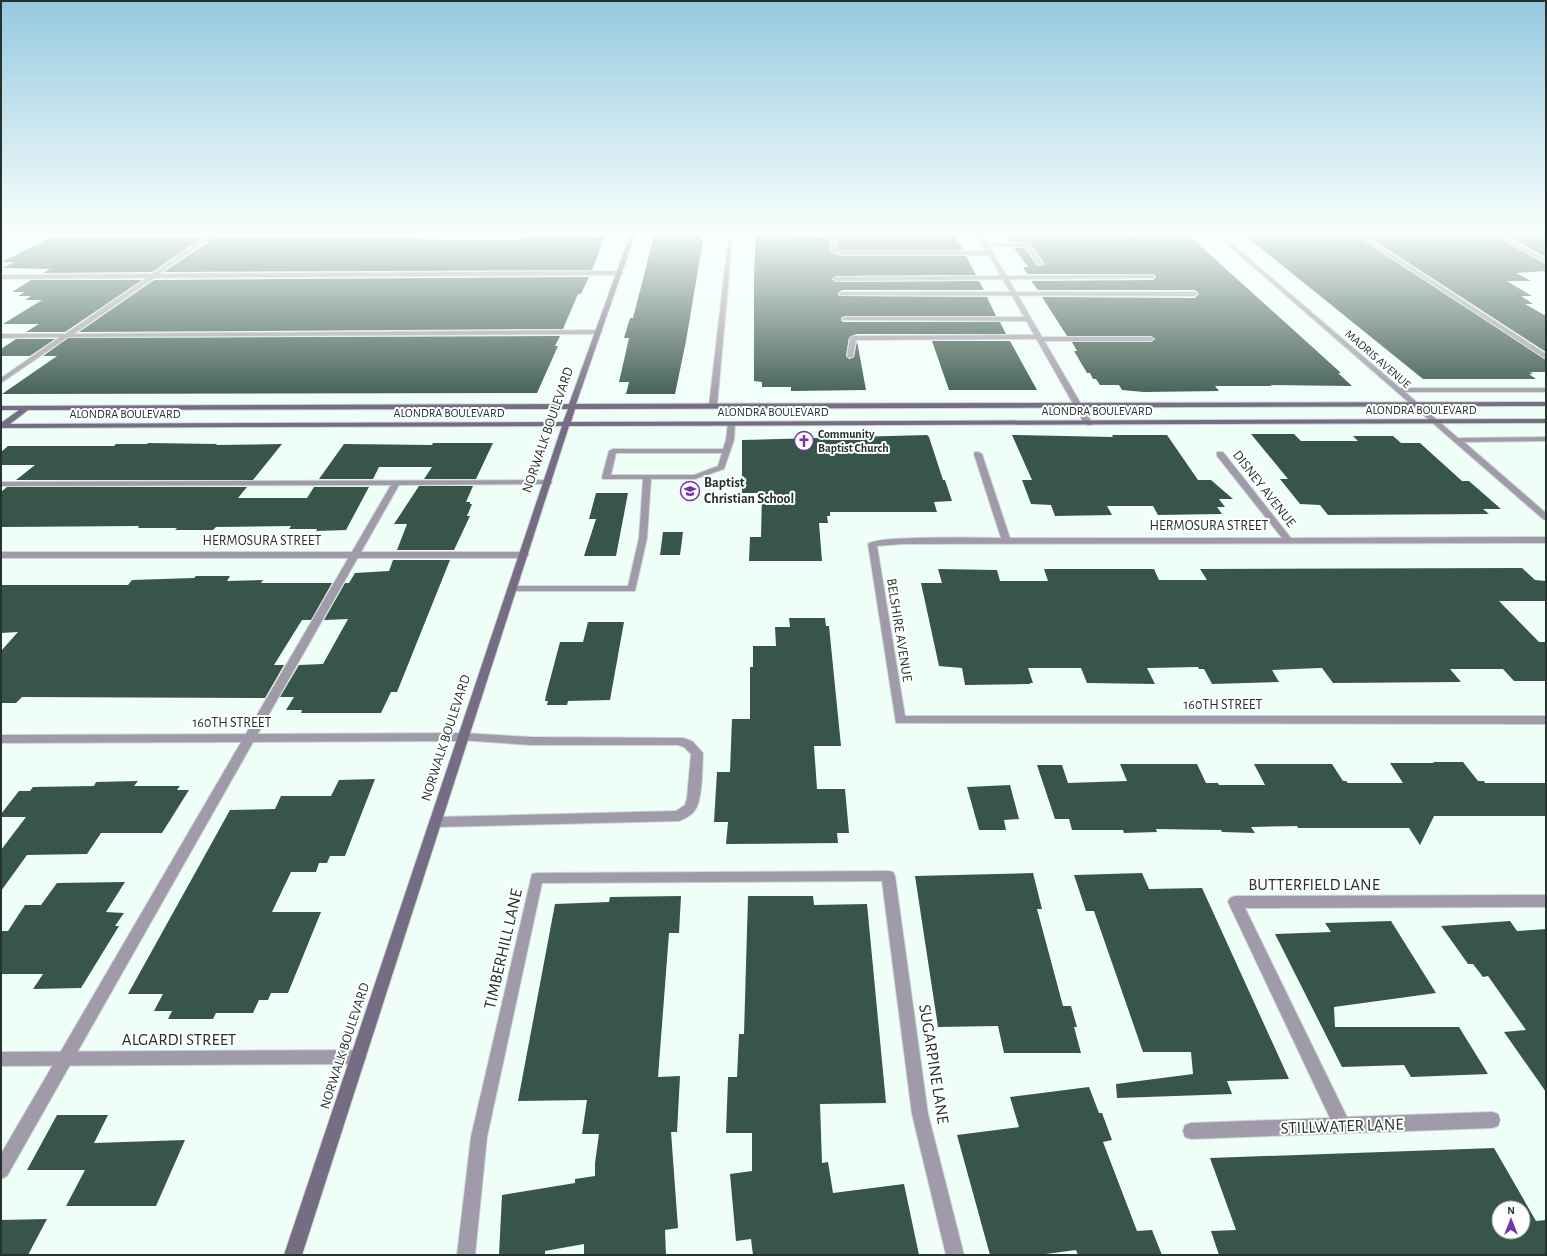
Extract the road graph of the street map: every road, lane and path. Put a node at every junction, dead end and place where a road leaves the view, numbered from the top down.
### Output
1 (133, 291) edge
2 (614, 291) edge
3 (725, 291) edge
4 (1283, 291) edge
5 (1444, 291) edge
6 (1013, 293) junction
7 (842, 294) dead end
8 (1195, 294) dead end
9 (845, 319) dead end
10 (1027, 319) junction
11 (599, 332) junction
12 (1, 336) edge
13 (67, 336) junction
14 (1038, 338) junction
15 (1150, 339) dead end
16 (850, 356) dead end
17 (1546, 357) edge
18 (1, 381) edge
19 (1397, 390) junction
20 (1546, 390) edge
21 (1414, 404) junction
22 (1546, 404) edge
23 (1077, 405) junction
24 (713, 406) junction
25 (572, 407) junction
26 (1, 408) edge
27 (26, 408) junction
28 (1546, 421) edge
29 (1434, 422) junction
30 (1088, 423) junction
31 (567, 424) junction
32 (732, 424) junction
33 (2, 427) edge
34 (1546, 439) edge
35 (1456, 440) junction
36 (726, 451) junction
37 (978, 454) dead end
38 (1220, 454) dead end
39 (647, 478) junction
40 (548, 482) junction
41 (396, 483) junction
42 (1, 484) edge
43 (1546, 517) edge
44 (1288, 540) junction
45 (1546, 540) edge
46 (1006, 541) junction
47 (872, 544) joint
48 (1, 555) edge
49 (354, 555) junction
50 (524, 555) junction
51 (512, 590) junction
52 (900, 720) joint
53 (1546, 720) edge
54 (463, 737) junction
55 (249, 738) junction
56 (1, 739) edge
57 (436, 822) junction
58 (888, 876) joint
59 (1546, 901) edge
60 (358, 1057) junction
61 (65, 1058) junction
62 (1, 1059) edge
63 (1492, 1120) dead end
64 (1343, 1126) junction
65 (1191, 1131) dead end
66 (1, 1170) edge
67 (293, 1255) edge
68 (466, 1255) edge
69 (955, 1255) edge

1 - 13 street
2 - 11 main road, NORWALK BOULEVARD
3 - 24 street
4 - 19 street, MADRIS AVENUE
5 - 17 street
6 - 7 street
6 - 8 street
6 - 10 street
9 - 10 street
10 - 14 street
11 - 13 street
11 - 25 main road, NORWALK BOULEVARD
12 - 13 street
13 - 18 street
14 - 15 street
14 - 16 street
14 - 23 street
19 - 20 street, ALONDRA BOULEVARD
19 - 21 street, MADRIS AVENUE
21 - 22 main road, ALONDRA BOULEVARD
21 - 23 main road, ALONDRA BOULEVARD
21 - 29 street, MADRIS AVENUE
23 - 24 main road, ALONDRA BOULEVARD
23 - 30 street
24 - 25 main road, ALONDRA BOULEVARD
25 - 27 main road, ALONDRA BOULEVARD
25 - 31 main road, NORWALK BOULEVARD
26 - 27 main road, ALONDRA BOULEVARD
27 - 33 main road
28 - 29 main road, ALONDRA BOULEVARD
29 - 30 main road, ALONDRA BOULEVARD
29 - 35 street, MADRIS AVENUE
30 - 32 main road, ALONDRA BOULEVARD
31 - 32 main road, ALONDRA BOULEVARD
31 - 33 main road, ALONDRA BOULEVARD
31 - 40 main road, NORWALK BOULEVARD
32 - 36 street
34 - 35 street
35 - 43 street, MADRIS AVENUE
36 - 39 street
36 - 39 street
37 - 46 street
38 - 44 street, DISNEY AVENUE
39 - 51 street
40 - 41 street
40 - 50 main road, NORWALK BOULEVARD
41 - 42 street
41 - 49 street
44 - 45 street, HERMOSURA STREET
44 - 46 street, HERMOSURA STREET
46 - 47 street, HERMOSURA STREET
47 - 52 street, BELSHIRE AVENUE
48 - 49 street, HERMOSURA STREET
49 - 50 street, HERMOSURA STREET
49 - 55 street
50 - 51 main road, NORWALK BOULEVARD
51 - 54 main road, NORWALK BOULEVARD
52 - 53 street, 160TH STREET
54 - 55 street, 160TH STREET
54 - 57 main road, NORWALK BOULEVARD
54 - 57 street, 160TH STREET
55 - 56 street, 160TH STREET
55 - 61 street
57 - 60 main road, NORWALK BOULEVARD
58 - 68 street, TIMBERHILL LANE
58 - 69 street, SUGARPINE LANE
59 - 64 street, BUTTERFIELD LANE
60 - 61 street, ALGARDI STREET
60 - 67 main road, NORWALK BOULEVARD
61 - 62 street, ALGARDI STREET
61 - 66 street
63 - 64 street, STILLWATER LANE
64 - 65 street, STILLWATER LANE

